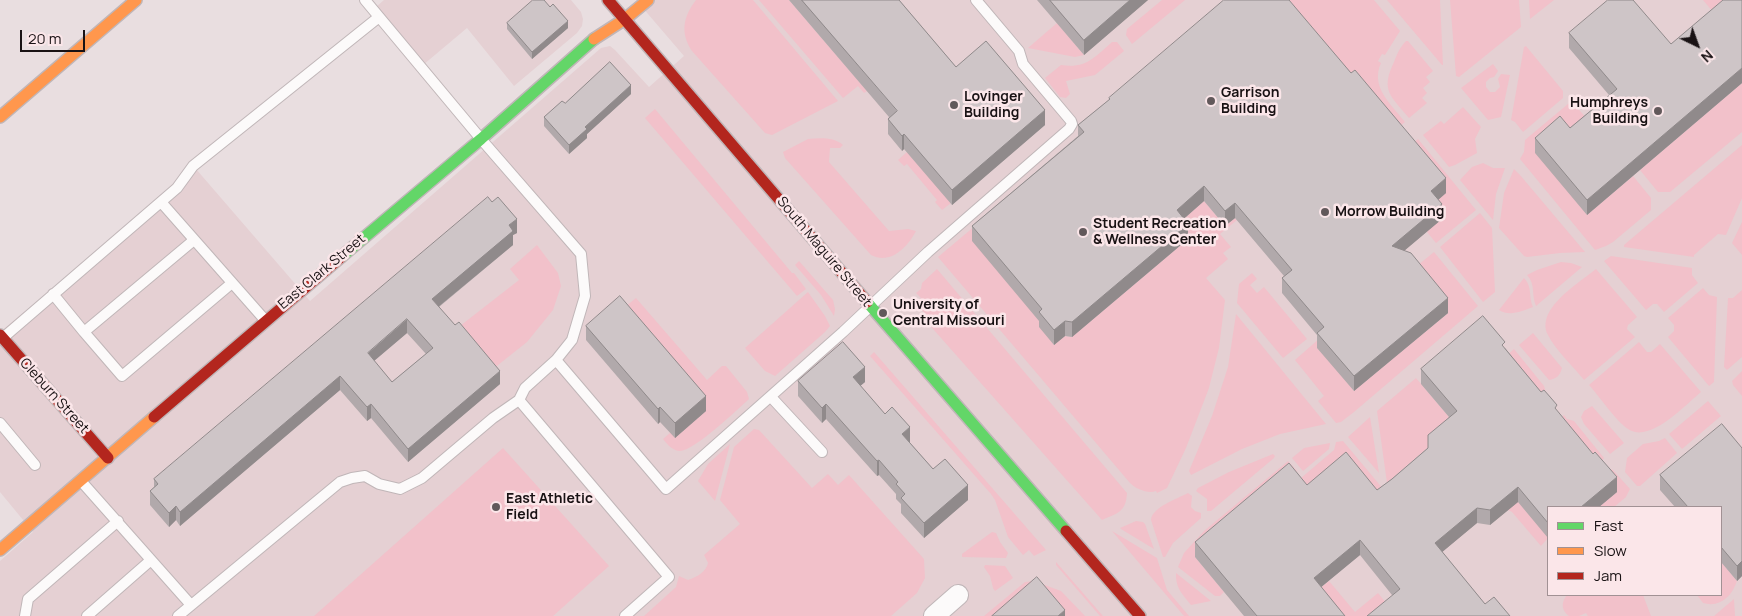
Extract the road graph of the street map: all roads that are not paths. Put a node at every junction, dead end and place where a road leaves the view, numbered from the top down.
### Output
1 (136, 0) edge
2 (365, 0) edge
3 (608, 0) edge
4 (648, 0) edge
5 (976, 0) edge
6 (379, 17) junction
7 (625, 19) junction
8 (0, 117) edge
9 (481, 138) junction
10 (161, 202) junction
11 (194, 240) junction
12 (232, 283) junction
13 (53, 294) junction
14 (870, 306) junction
15 (266, 321) junction
16 (84, 332) junction
17 (1, 338) edge
18 (556, 360) junction
19 (771, 397) junction
20 (519, 400) junction
21 (0, 423) edge
22 (822, 452) dead end
23 (108, 458) junction
24 (34, 465) dead end
25 (81, 481) junction
26 (118, 521) junction
27 (0, 550) edge
28 (151, 560) junction
29 (958, 595) dead end
30 (191, 605) junction
31 (25, 616) edge
32 (87, 616) edge
33 (178, 616) edge
34 (625, 616) edge
35 (934, 616) edge
36 (1140, 616) edge

1 - 8 street
2 - 6 lane
3 - 7 street, South Maguire Street
4 - 7 street, East Clark Street
5 - 14 lane
6 - 9 lane
6 - 10 lane
7 - 9 street, East Clark Street
7 - 14 street, South Maguire Street
9 - 15 street, East Clark Street
9 - 18 lane
10 - 11 lane
10 - 13 lane
11 - 12 lane
11 - 16 lane
12 - 15 lane
12 - 16 lane
13 - 16 lane
13 - 17 lane
14 - 19 lane
14 - 36 street, South Maguire Street
15 - 23 street, East Clark Street
17 - 23 street, Cleburn Street
18 - 19 lane
18 - 20 lane
19 - 22 lane
20 - 30 lane
20 - 34 lane
21 - 24 lane
23 - 25 street, East Clark Street
25 - 26 lane
25 - 27 street, East Clark Street
26 - 28 lane
26 - 31 lane
28 - 30 lane
28 - 32 lane
29 - 35 street
30 - 33 lane

